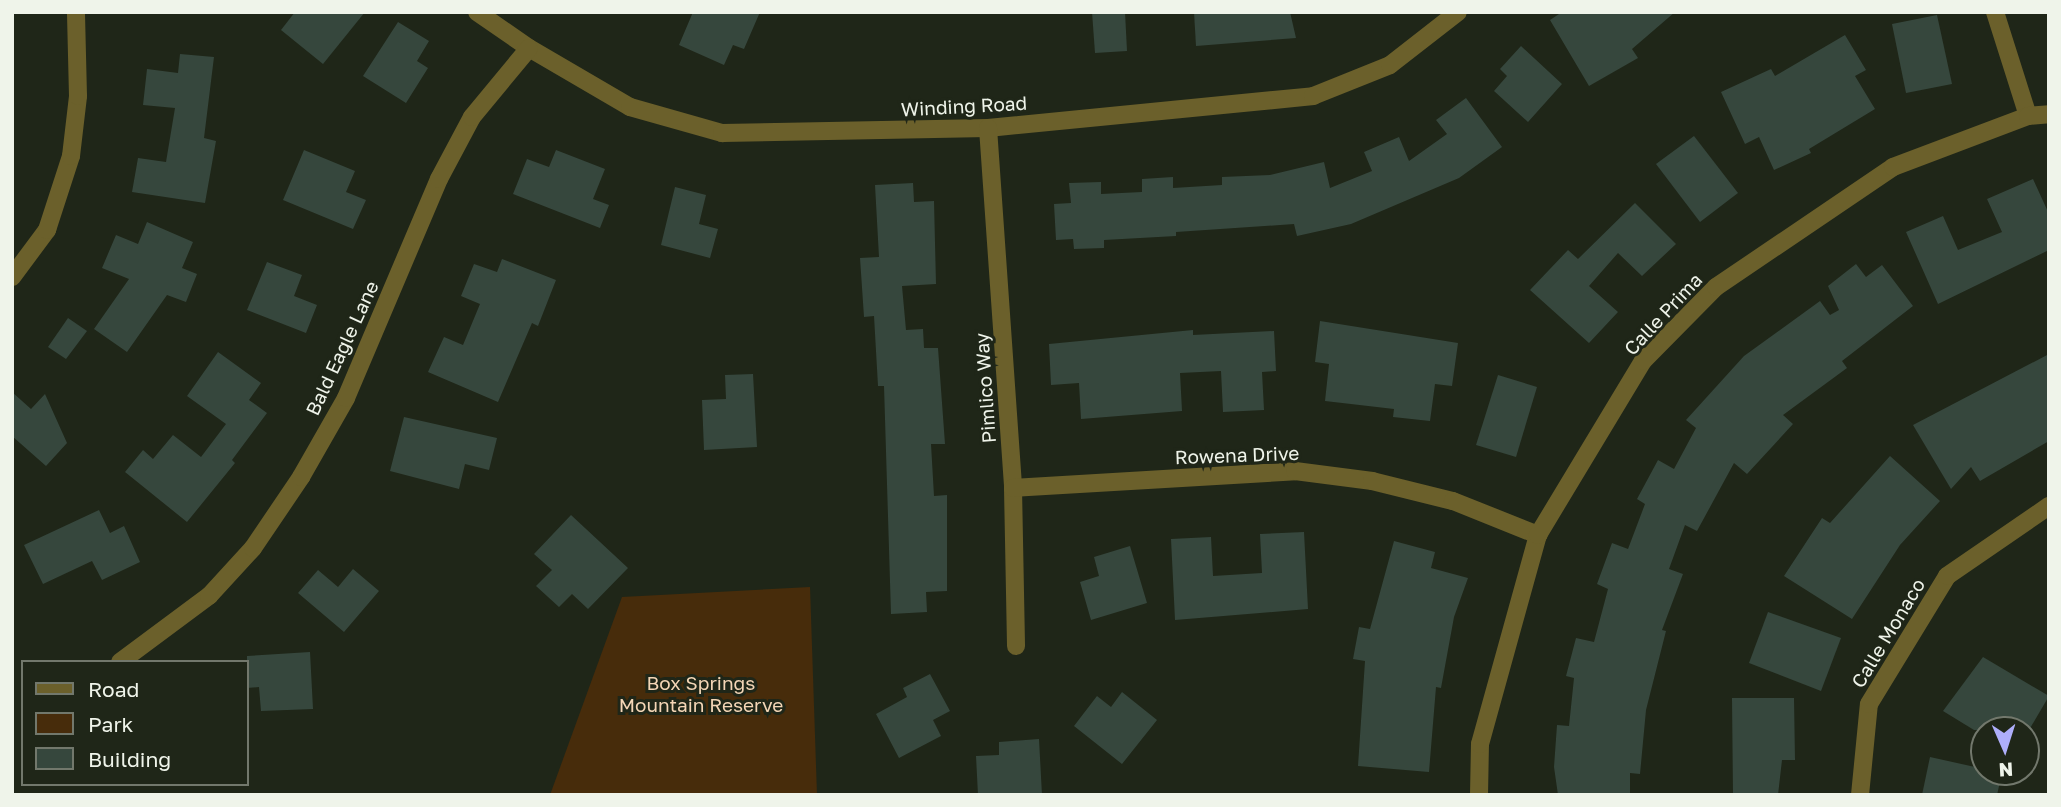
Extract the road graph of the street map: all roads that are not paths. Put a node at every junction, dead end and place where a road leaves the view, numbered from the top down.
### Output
1 (76, 12) edge
2 (477, 12) edge
3 (1458, 12) edge
4 (1995, 12) edge
5 (528, 48) junction
6 (2049, 114) edge
7 (2028, 116) junction
8 (988, 128) junction
9 (12, 277) edge
10 (1013, 488) junction
11 (2049, 506) edge
12 (1538, 535) junction
13 (1016, 646) dead end
14 (123, 660) edge
15 (1479, 795) edge
16 (1860, 795) edge

1 - 9 street
2 - 5 street, Winding Road
3 - 8 street, Winding Road
4 - 7 street
5 - 8 street, Winding Road
5 - 14 street, Bald Eagle Lane
6 - 7 street, Calle Prima
7 - 12 street, Calle Prima
8 - 10 street, Pimlico Way
10 - 12 street, Rowena Drive
10 - 13 street, Pimlico Way
11 - 16 street, Calle Monaco
12 - 15 street, Calle Prima

